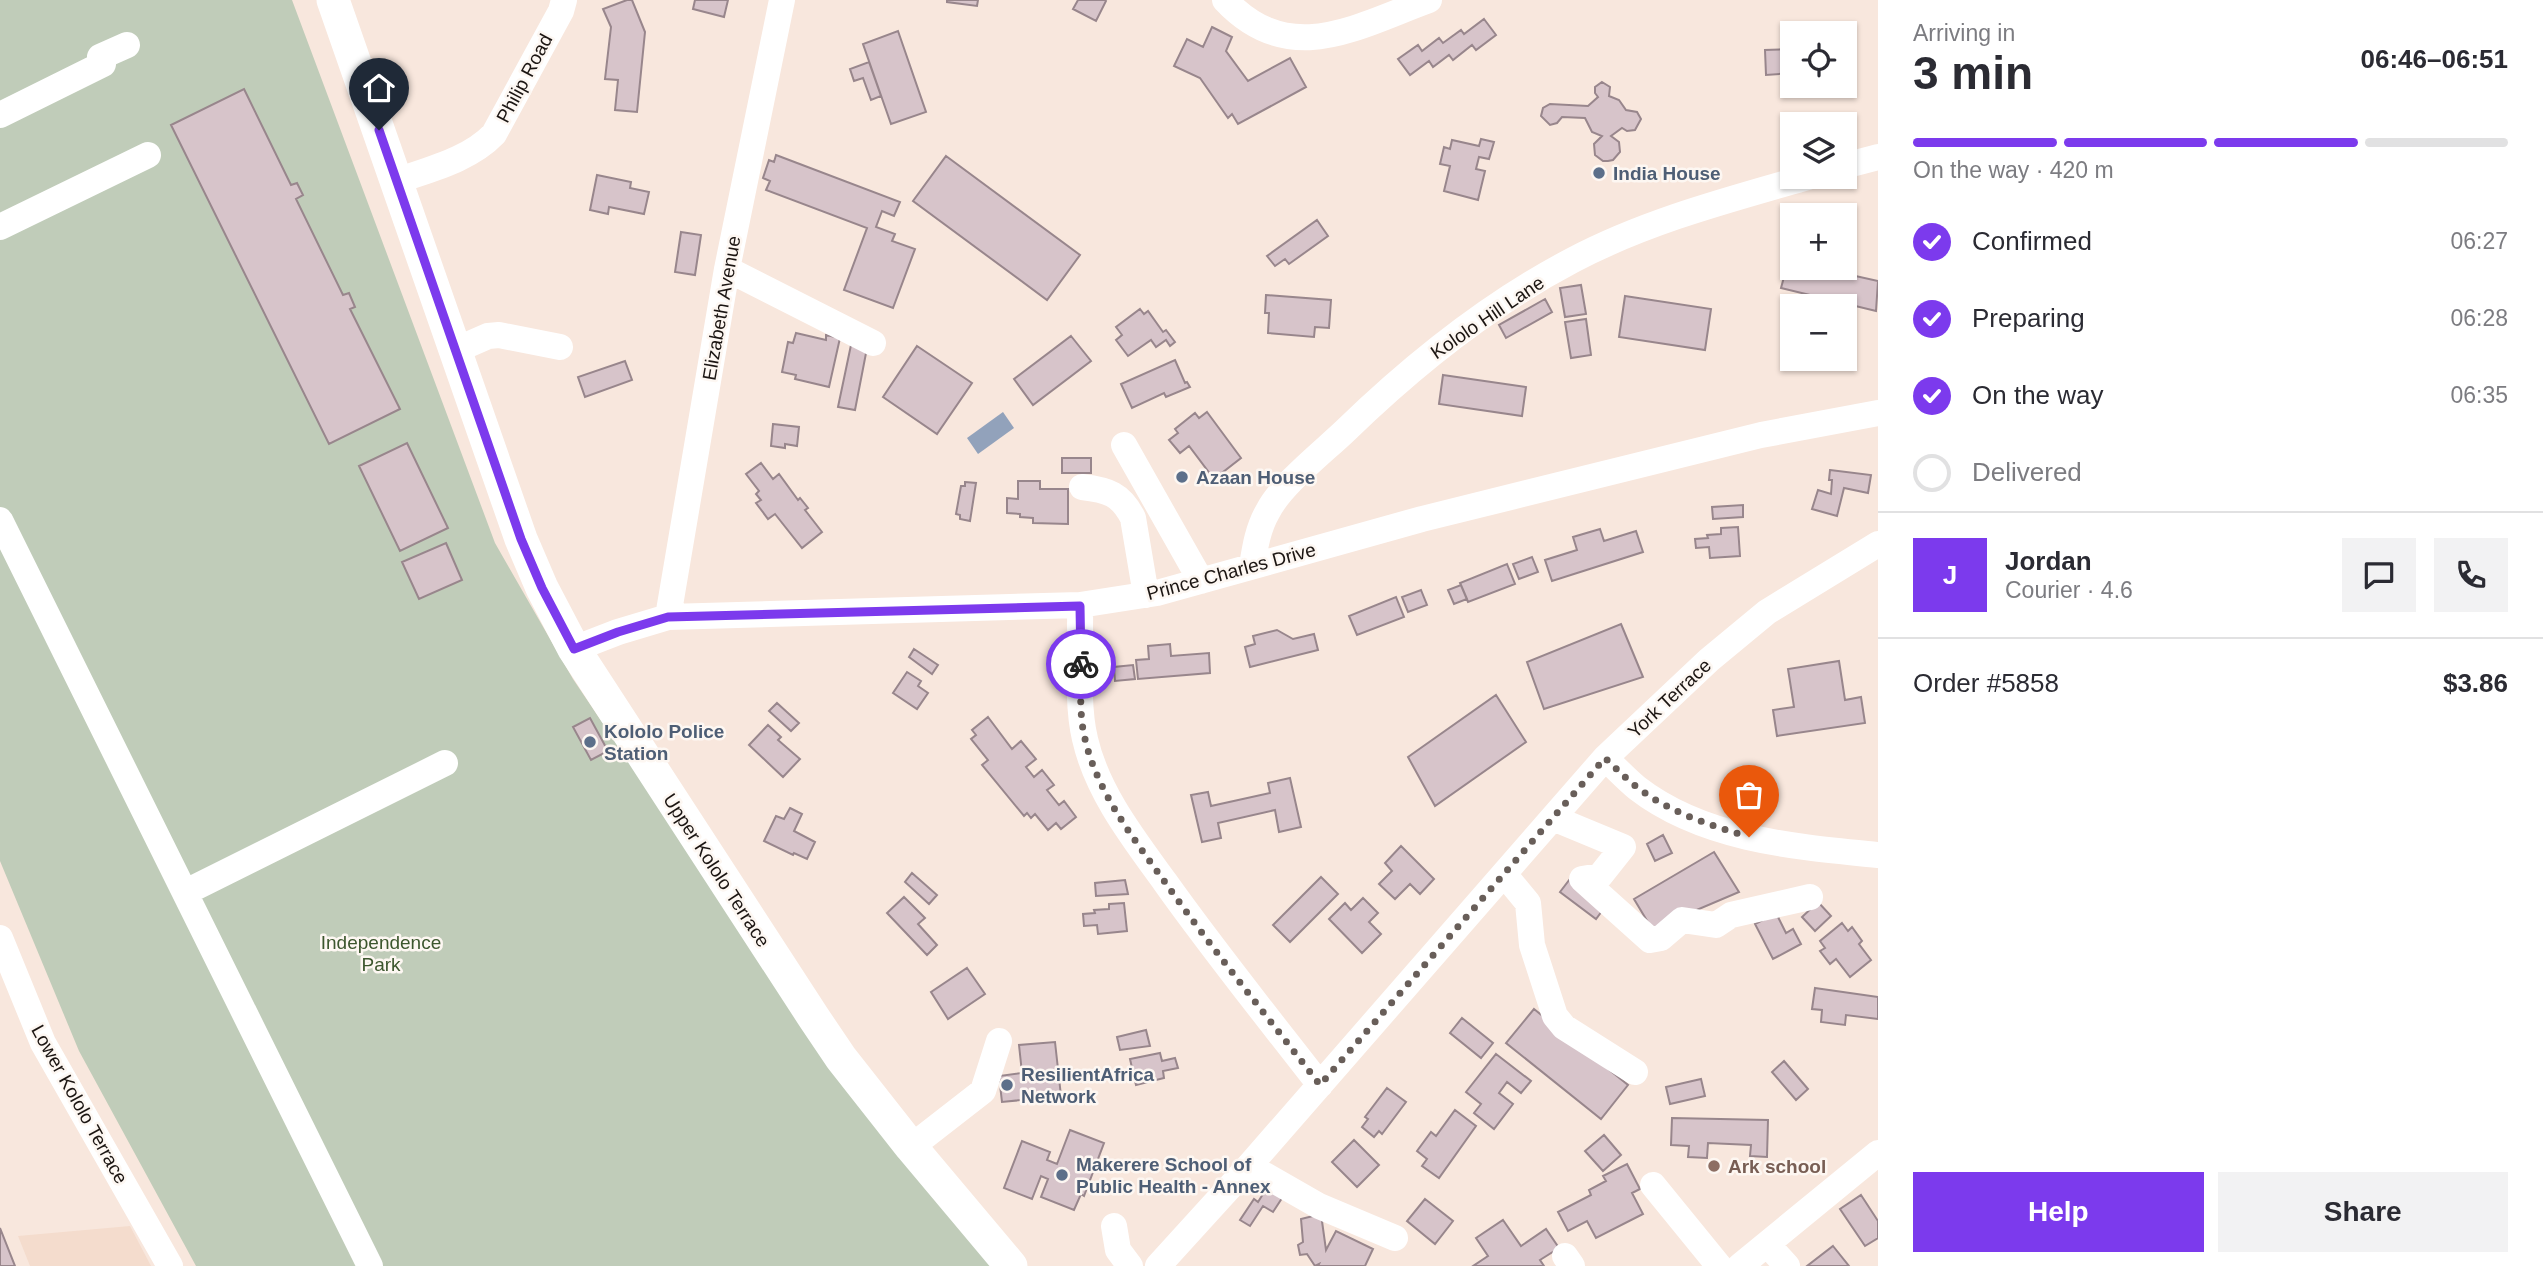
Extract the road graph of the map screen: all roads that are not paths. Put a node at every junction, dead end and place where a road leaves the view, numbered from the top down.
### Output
1 (333, 0) edge
2 (564, 0) edge
3 (782, 0) edge
4 (1225, 0) edge
5 (1429, 0) edge
6 (127, 45) dead end
7 (0, 115) edge
8 (148, 155) dead end
9 (1878, 157) edge
10 (1857, 163) edge
11 (397, 181) junction
12 (1780, 185) edge
13 (0, 227) edge
14 (727, 269) junction
15 (873, 343) dead end
16 (559, 347) dead end
17 (456, 350) junction
18 (1878, 413) edge
19 (1124, 445) dead end
20 (1083, 487) dead end
21 (1268, 509) junction
22 (0, 520) edge
23 (1878, 544) edge
24 (1292, 555) junction
25 (1252, 566) junction
26 (1201, 580) junction
27 (1146, 595) junction
28 (1080, 606) junction
29 (668, 617) junction
30 (574, 649) junction
31 (1605, 758) junction
32 (445, 763) dead end
33 (1553, 818) junction
34 (1878, 855) edge
35 (1504, 874) junction
36 (186, 892) junction
37 (1810, 897) dead end
38 (0, 938) edge
39 (999, 1041) dead end
40 (1635, 1072) dead end
41 (1320, 1085) junction
42 (911, 1146) junction
43 (1878, 1153) edge
44 (1249, 1166) junction
45 (1653, 1185) dead end
46 (1114, 1226) dead end
47 (1395, 1238) dead end
48 (1767, 1244) junction
49 (170, 1266) edge
50 (370, 1266) edge
51 (1011, 1266) edge
52 (1130, 1266) edge
53 (1158, 1266) edge
54 (1719, 1266) edge
55 (1740, 1266) edge
56 (1787, 1266) edge

1 - 11 main road, Upper Kololo Terrace
2 - 11 street, Philip Road
3 - 14 street, Elizabeth Avenue
4 - 5 street
6 - 7 street
8 - 13 street
9 - 10 street
11 - 17 main road, Upper Kololo Terrace
12 - 21 street, Kololo Hill Lane
14 - 15 street
14 - 29 street, Elizabeth Avenue
16 - 17 street
17 - 30 main road, Upper Kololo Terrace
18 - 24 street, Prince Charles Drive
19 - 26 street
20 - 27 street
21 - 24 street
21 - 25 street, Kololo Hill Lane
22 - 36 street
23 - 31 street, York Terrace
24 - 25 street, Prince Charles Drive
25 - 26 street, Prince Charles Drive
26 - 27 street, Prince Charles Drive
27 - 28 street, Prince Charles Drive
28 - 29 street, Prince Charles Drive
28 - 41 street
29 - 30 street, Prince Charles Drive
30 - 42 main road, Upper Kololo Terrace
31 - 33 street, York Terrace
31 - 34 street
32 - 36 street
33 - 35 street, York Terrace
33 - 37 street
35 - 40 street
35 - 41 street, York Terrace
36 - 50 street
38 - 49 street, Lower Kololo Terrace
39 - 42 street
41 - 44 street, York Terrace
42 - 51 main road, Upper Kololo Terrace
43 - 48 street
44 - 47 street
44 - 53 street, York Terrace
45 - 54 street
46 - 52 street
48 - 55 street
48 - 56 street

